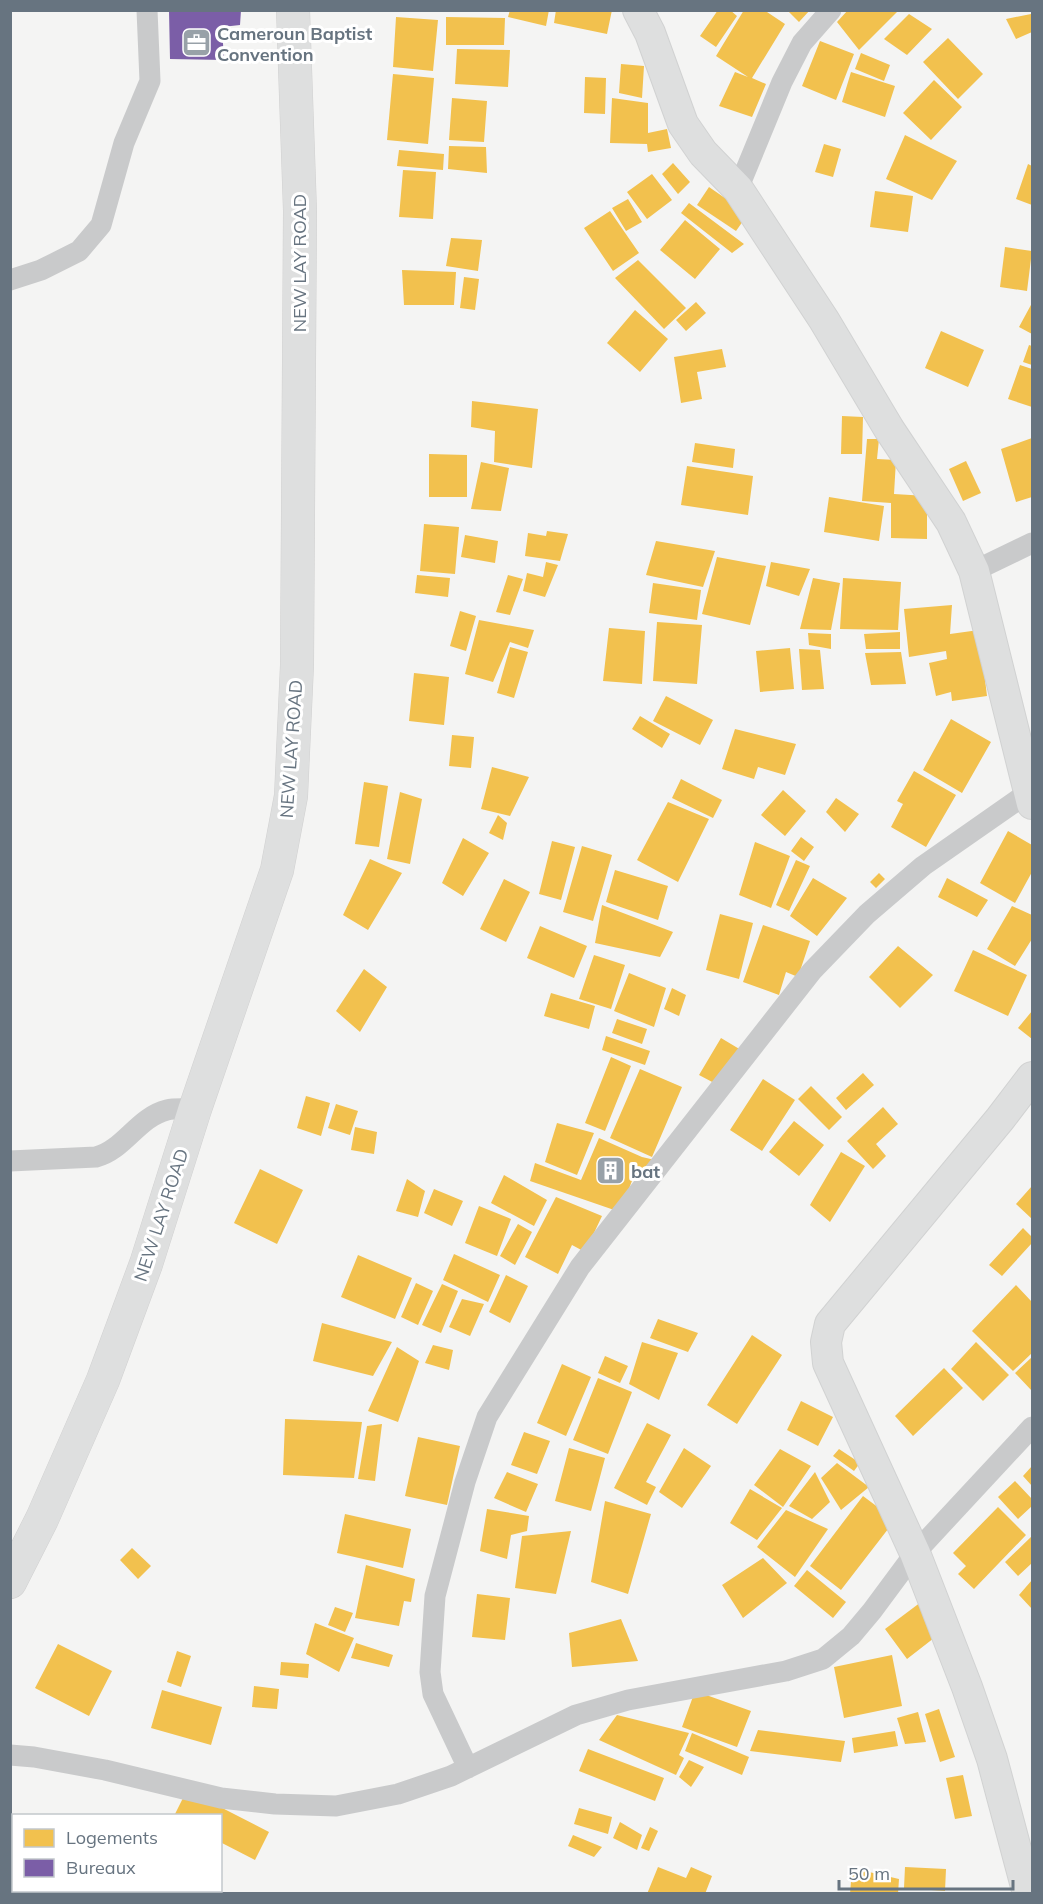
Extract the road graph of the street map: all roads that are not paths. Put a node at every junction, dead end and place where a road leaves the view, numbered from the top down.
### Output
1 (147, 10) edge
2 (293, 10) edge
3 (639, 10) edge
4 (831, 10) edge
5 (738, 189) junction
6 (10, 280) edge
7 (1032, 543) edge
8 (974, 571) junction
9 (1031, 798) edge
10 (1032, 1077) edge
11 (195, 1109) junction
12 (10, 1161) edge
13 (1032, 1427) edge
14 (915, 1553) junction
15 (10, 1582) edge
16 (10, 1755) edge
17 (468, 1768) junction
18 (1028, 1893) edge

1 - 6 street
2 - 11 highway, NEW LAY ROAD
3 - 5 street
4 - 5 street
5 - 8 street
7 - 8 street
8 - 9 street
9 - 17 street
10 - 14 street
11 - 12 street
11 - 15 highway, NEW LAY ROAD
13 - 14 street
14 - 17 street
14 - 18 street
16 - 17 street

